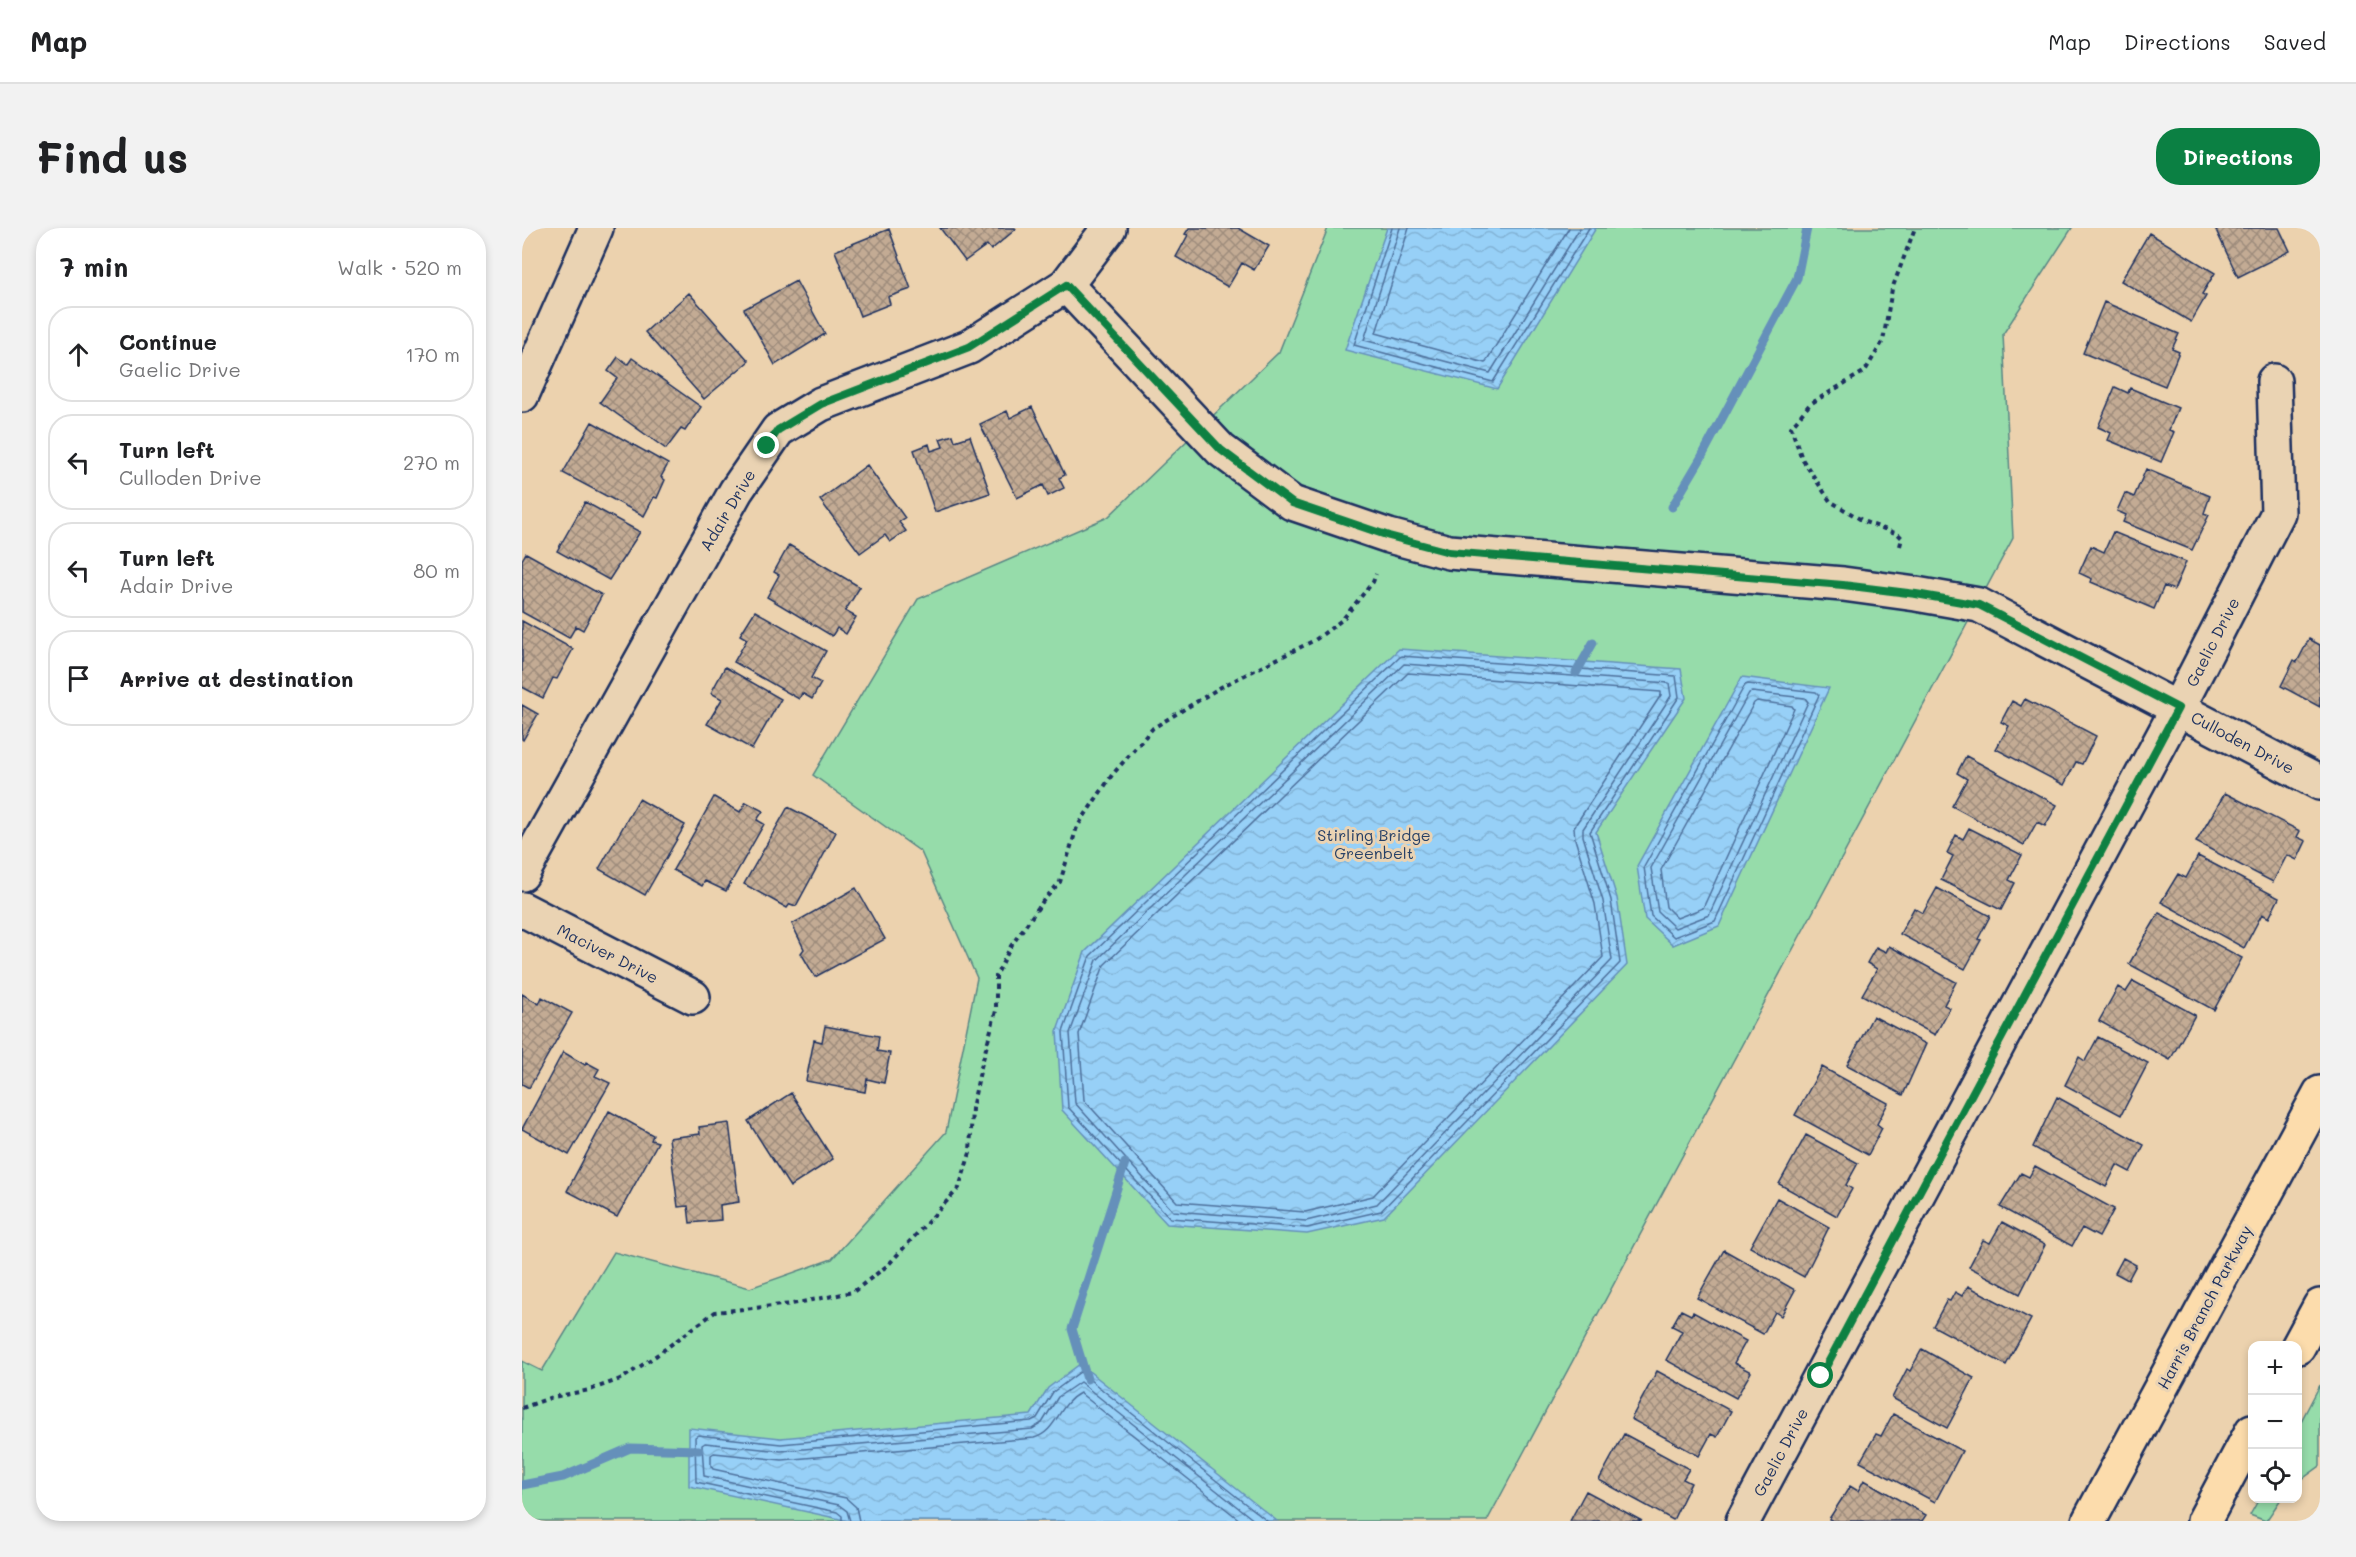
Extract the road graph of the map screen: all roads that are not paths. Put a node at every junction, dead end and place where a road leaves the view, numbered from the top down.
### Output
1 (596, 228) edge
2 (1109, 228) edge
3 (1066, 285) junction
4 (2274, 381) dead end
5 (522, 395) edge
6 (2178, 708) junction
7 (2320, 783) edge
8 (522, 874) edge
9 (522, 909) edge
10 (693, 997) dead end
11 (2320, 1093) edge
12 (2320, 1306) edge
13 (2301, 1341) edge
14 (2248, 1440) edge
15 (2094, 1519) edge
16 (1743, 1521) edge
17 (2204, 1521) edge

1 - 5 street
2 - 3 street, Adair Drive
3 - 6 street, Culloden Drive
3 - 8 street, Adair Drive
4 - 6 street, Gaelic Drive
6 - 7 street, Culloden Drive
6 - 16 street, Gaelic Drive
9 - 10 street, Maciver Drive
11 - 15 main road, Harris Branch Parkway
12 - 13 main road
14 - 17 main road

